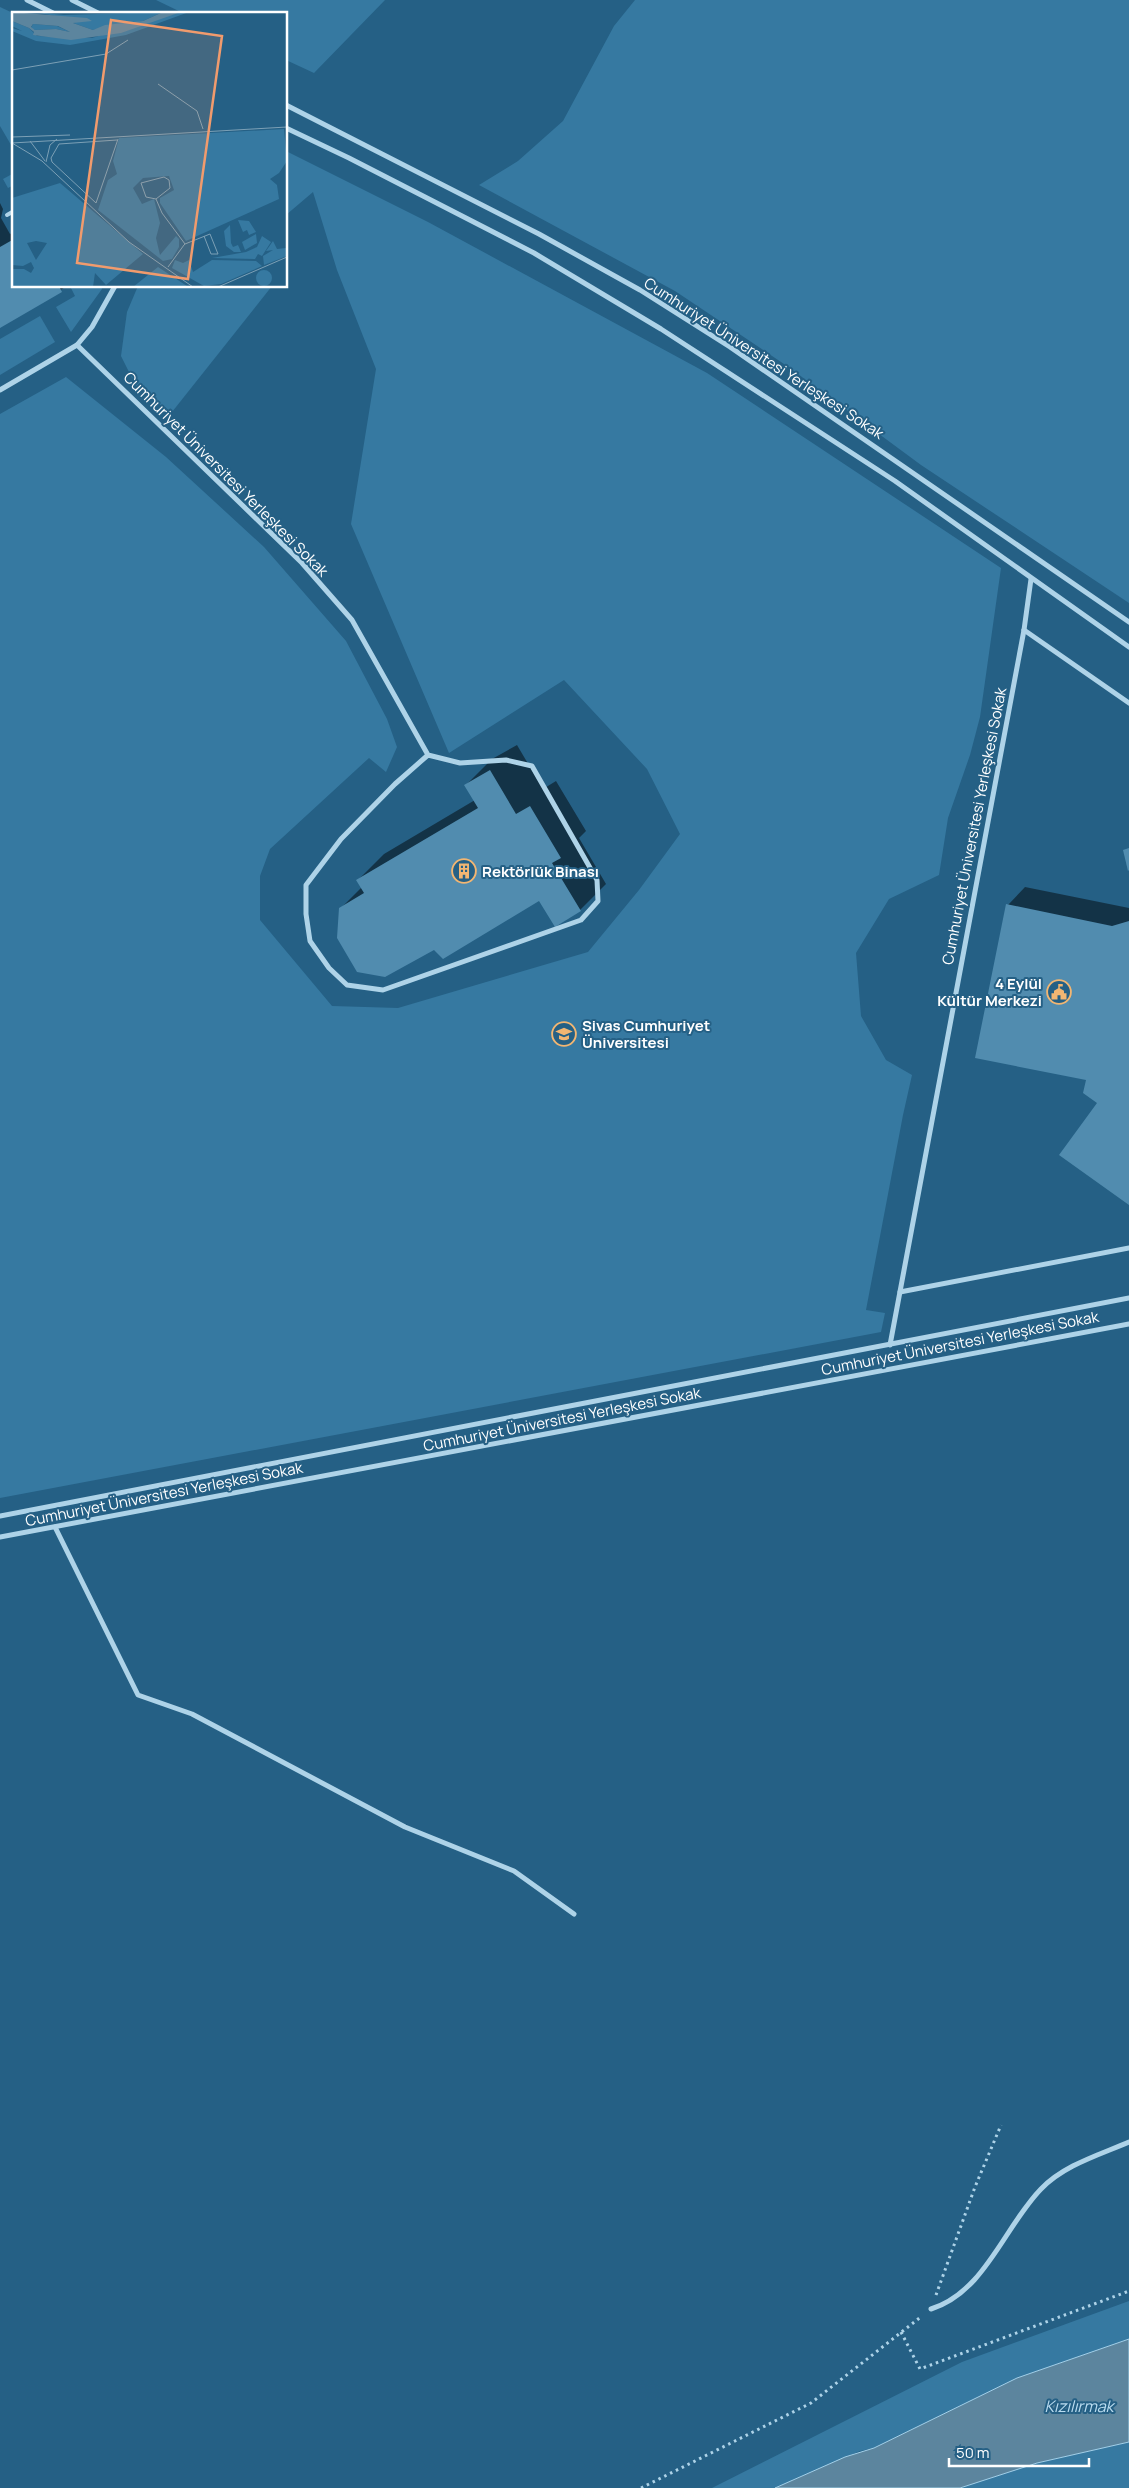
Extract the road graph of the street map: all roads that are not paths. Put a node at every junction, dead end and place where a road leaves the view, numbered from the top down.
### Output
1 (27, 0) edge
2 (72, 0) edge
3 (51, 12) edge
4 (96, 12) edge
5 (288, 106) edge
6 (288, 129) edge
7 (12, 212) edge
8 (7, 215) dead end
9 (110, 288) edge
10 (114, 288) edge
11 (112, 292) junction
12 (76, 345) junction
13 (0, 390) edge
14 (1032, 579) junction
15 (1129, 622) edge
16 (1024, 630) junction
17 (1129, 647) edge
18 (1129, 703) edge
19 (428, 756) junction
20 (1129, 1248) edge
21 (900, 1292) junction
22 (1129, 1298) edge
23 (1129, 1324) edge
24 (890, 1345) junction
25 (0, 1516) edge
26 (54, 1526) junction
27 (0, 1537) edge
28 (574, 1914) dead end
29 (1129, 2142) edge
30 (931, 2309) road end

1 - 3 street
2 - 4 street
5 - 15 street, Cumhuriyet Üniversitesi Yerleşkesi Sokak
6 - 14 street, Cumhuriyet Üniversitesi Yerleşkesi Sokak
7 - 8 lane
9 - 11 lane
10 - 11 street
11 - 12 street
12 - 13 street
12 - 19 street, Cumhuriyet Üniversitesi Yerleşkesi Sokak
14 - 16 street, Cumhuriyet Üniversitesi Yerleşkesi Sokak
14 - 17 street, Cumhuriyet Üniversitesi Yerleşkesi Sokak
16 - 18 street
16 - 21 street, Cumhuriyet Üniversitesi Yerleşkesi Sokak
19 - 19 street
20 - 21 street
21 - 24 street, Cumhuriyet Üniversitesi Yerleşkesi Sokak
22 - 24 street, Cumhuriyet Üniversitesi Yerleşkesi Sokak
23 - 26 street, Cumhuriyet Üniversitesi Yerleşkesi Sokak
24 - 25 street, Cumhuriyet Üniversitesi Yerleşkesi Sokak
26 - 27 street, Cumhuriyet Üniversitesi Yerleşkesi Sokak
26 - 28 street
29 - 30 street

